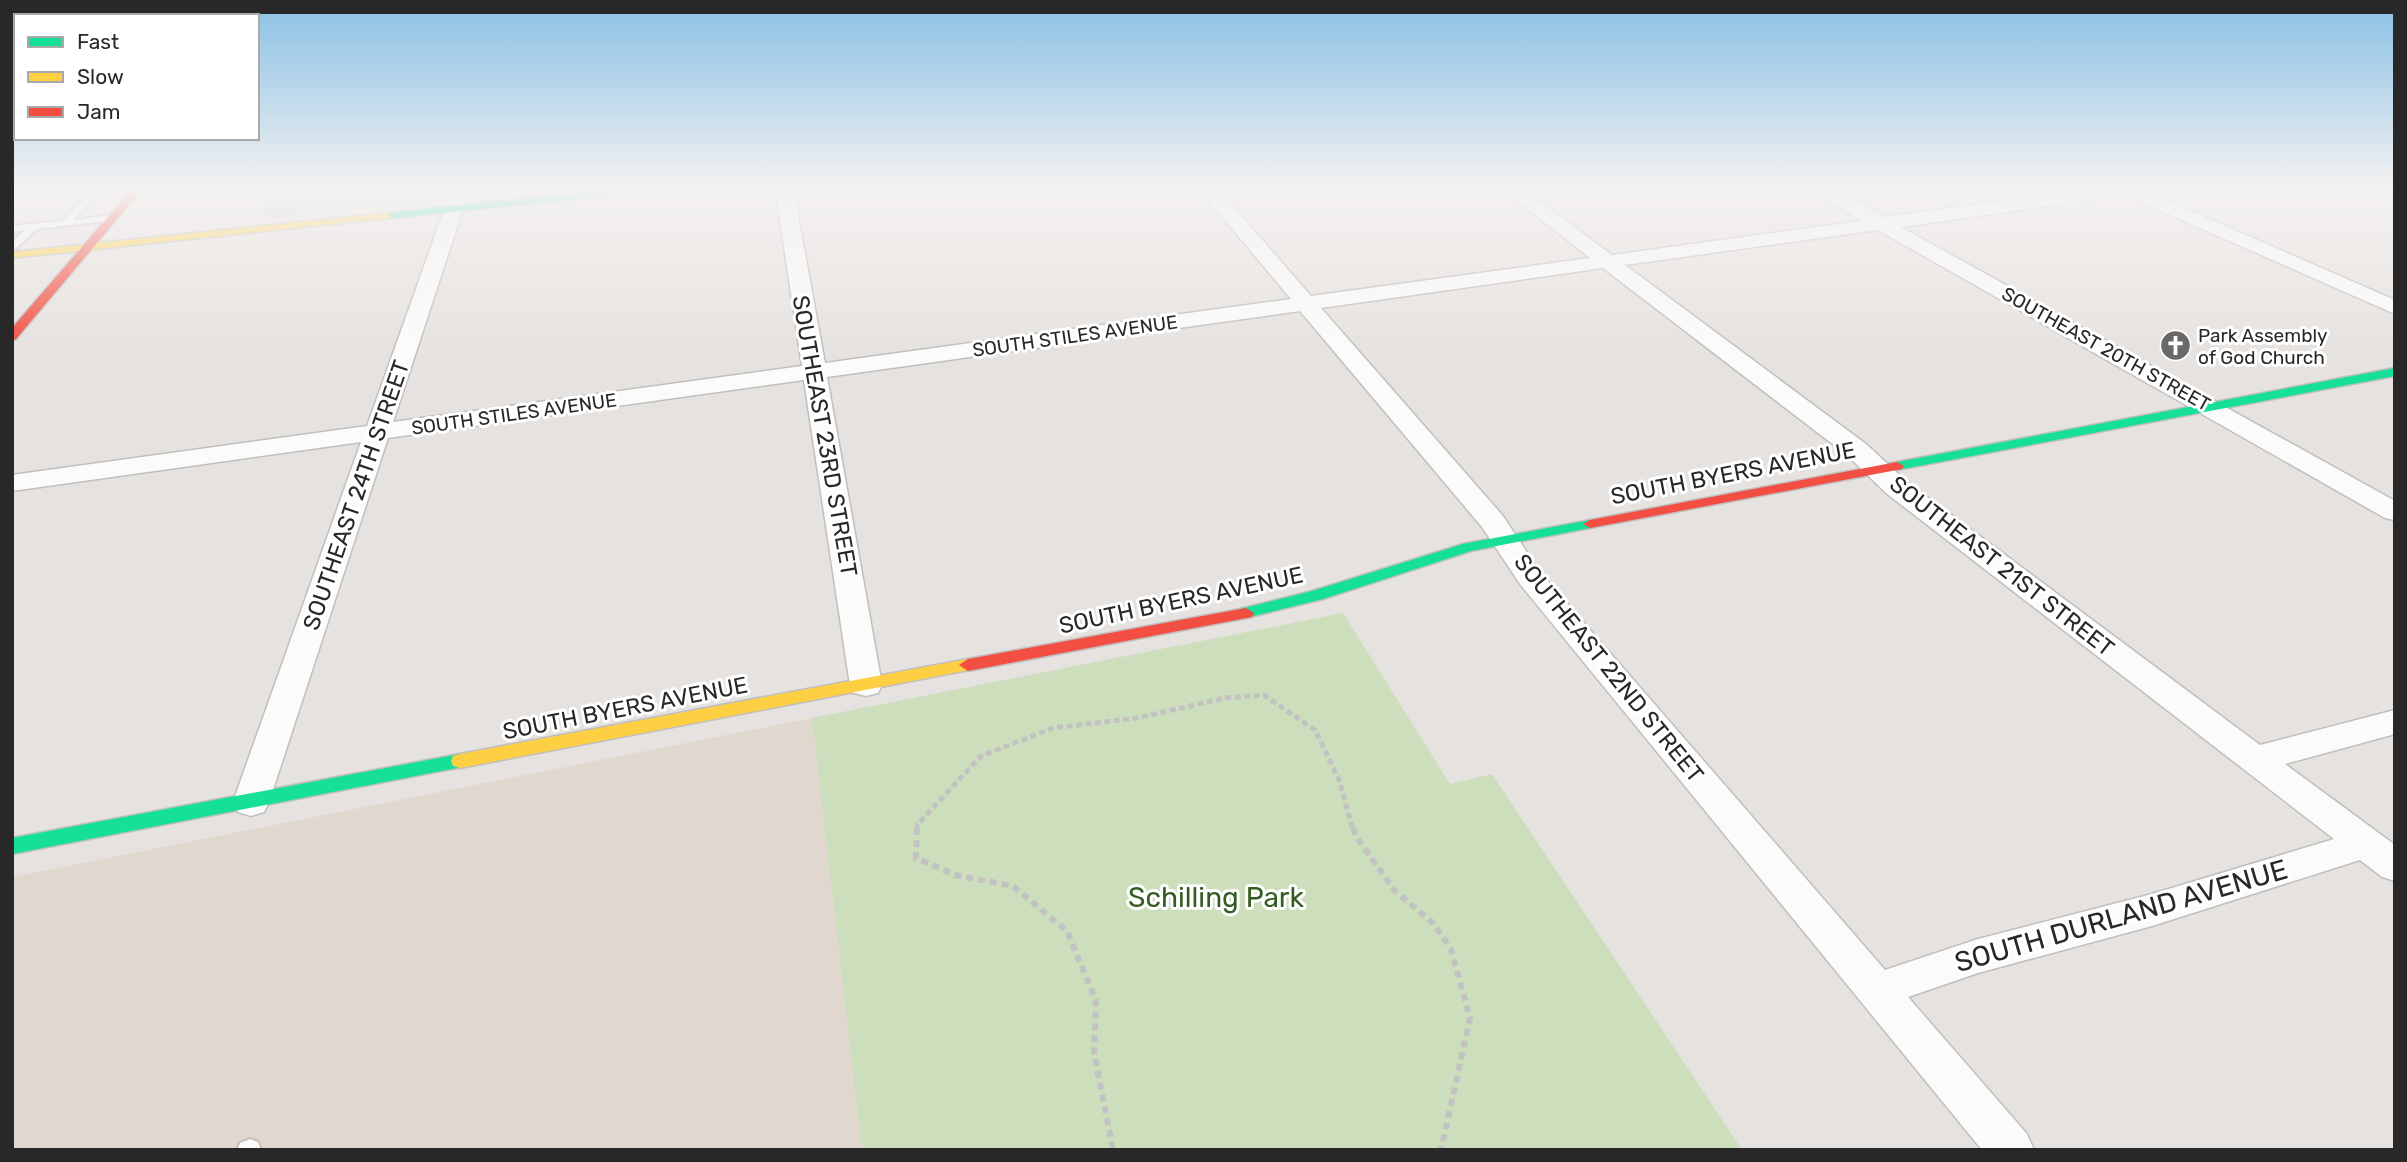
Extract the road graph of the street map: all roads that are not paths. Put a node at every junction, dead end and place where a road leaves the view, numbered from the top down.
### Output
1 (92, 242) edge
2 (124, 242) edge
3 (443, 242) edge
4 (792, 242) edge
5 (1253, 242) edge
6 (1582, 242) edge
7 (1754, 242) edge
8 (1914, 242) edge
9 (2249, 242) edge
10 (88, 247) junction
11 (12, 255) edge
12 (1609, 263) junction
13 (1306, 304) junction
14 (2395, 308) edge
15 (19, 321) edge
16 (12, 335) edge
17 (2395, 372) edge
18 (815, 373) junction
19 (2208, 407) junction
20 (378, 432) junction
21 (1878, 469) junction
22 (12, 482) edge
23 (2395, 512) edge
24 (1504, 540) junction
25 (866, 685) junction
26 (2395, 722) edge
27 (2255, 760) junction
28 (251, 802) junction
29 (12, 846) edge
30 (2381, 855) edge
31 (1877, 990) junction
32 (2011, 1150) edge

1 - 10 street
2 - 10 street
3 - 20 street, SOUTHEAST 24TH STREET
4 - 18 street, SOUTHEAST 23RD STREET
5 - 13 street, SOUTHEAST 22ND STREET
6 - 12 street, SOUTHEAST 21ST STREET
7 - 12 street, SOUTH STILES AVENUE
8 - 19 street, SOUTHEAST 20TH STREET
9 - 14 street
10 - 11 street
10 - 15 street
12 - 13 street, SOUTH STILES AVENUE
12 - 21 street, SOUTHEAST 21ST STREET
13 - 18 street, SOUTH STILES AVENUE
13 - 24 street, SOUTHEAST 22ND STREET
15 - 16 street
17 - 19 street, SOUTH BYERS AVENUE
18 - 20 street, SOUTH STILES AVENUE
18 - 25 street, SOUTHEAST 23RD STREET
19 - 21 street, SOUTH BYERS AVENUE
19 - 23 street, SOUTHEAST 20TH STREET
20 - 22 street, SOUTH STILES AVENUE
20 - 28 street, SOUTHEAST 24TH STREET
21 - 24 street, SOUTH BYERS AVENUE
21 - 27 street, SOUTHEAST 21ST STREET
24 - 25 street, SOUTH BYERS AVENUE
24 - 31 street, SOUTHEAST 22ND STREET
25 - 28 street, SOUTH BYERS AVENUE
26 - 27 street
27 - 30 street, SOUTHEAST 21ST STREET
28 - 29 street, SOUTH BYERS AVENUE
30 - 31 street, SOUTH DURLAND AVENUE
31 - 32 street, SOUTHEAST 22ND STREET

